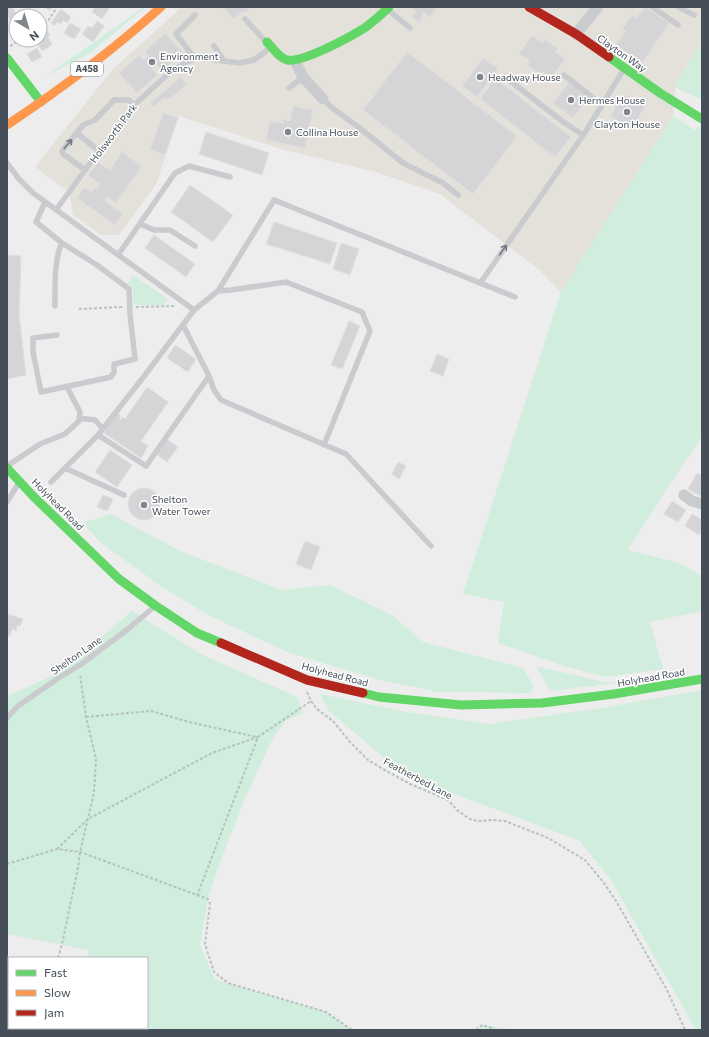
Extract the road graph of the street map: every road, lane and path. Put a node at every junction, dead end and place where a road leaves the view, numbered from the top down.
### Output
1 (57, 7) edge
2 (161, 7) edge
3 (529, 7) edge
4 (598, 7) edge
5 (652, 7) edge
6 (678, 7) edge
7 (384, 9) edge
8 (195, 15) dead end
9 (694, 16) dead end
10 (245, 19) dead end
11 (48, 21) edge
12 (678, 25) dead end
13 (410, 28) dead end
14 (576, 34) junction
15 (269, 44) junction
16 (214, 46) dead end
17 (7, 58) edge
18 (195, 59) junction
19 (224, 61) junction
20 (295, 61) junction
21 (624, 68) junction
22 (564, 75) dead end
23 (303, 77) junction
24 (505, 77) dead end
25 (289, 88) dead end
26 (323, 100) joint
27 (41, 102) junction
28 (134, 105) junction
29 (602, 105) junction
30 (702, 119) edge
31 (7, 125) edge
32 (77, 133) junction
33 (584, 133) junction
34 (99, 151) junction
35 (7, 163) edge
36 (85, 170) junction
37 (230, 178) dead end
38 (458, 195) dead end
39 (45, 202) junction
40 (56, 210) junction
41 (140, 224) junction
42 (62, 243) junction
43 (195, 246) dead end
44 (118, 256) junction
45 (481, 282) junction
46 (218, 291) junction
47 (515, 297) dead end
48 (55, 306) dead end
49 (194, 310) junction
50 (183, 325) junction
51 (57, 335) dead end
52 (209, 376) junction
53 (67, 387) junction
54 (80, 418) junction
55 (103, 429) junction
56 (98, 435) junction
57 (324, 445) junction
58 (7, 468) edge
59 (65, 468) junction
60 (20, 482) junction
61 (51, 482) dead end
62 (124, 495) dead end
63 (684, 495) dead end
64 (7, 502) edge
65 (702, 504) edge
66 (431, 546) dead end
67 (156, 606) junction
68 (80, 665) junction
69 (702, 679) edge
70 (307, 688) dead end
71 (311, 701) junction
72 (86, 717) junction
73 (7, 718) edge
74 (258, 737) junction
75 (88, 819) junction
76 (57, 849) junction
77 (80, 852) junction
78 (7, 864) edge
79 (197, 896) junction
80 (58, 957) edge
81 (352, 1030) edge
82 (476, 1030) edge
83 (494, 1030) edge
84 (684, 1030) edge

1 - 11 path
2 - 27 main road, A458
3 - 14 main road, Clayton Way
4 - 14 street
5 - 12 lane
6 - 9 lane
7 - 13 lane
7 - 20 main road
8 - 18 lane
10 - 15 lane
14 - 21 main road, Clayton Way
15 - 19 lane, Holsworth Park
15 - 20 main road
16 - 19 lane
17 - 27 main road
18 - 19 lane, Holsworth Park
18 - 28 lane, Holsworth Park
20 - 23 street
21 - 29 lane
21 - 30 main road, Clayton Way
22 - 29 lane
23 - 25 lane
23 - 26 street
24 - 33 lane
26 - 38 lane
27 - 31 main road, A458
28 - 32 lane
28 - 34 lane, Holsworth Park
29 - 33 lane
32 - 34 lane
36 -> 32 lane
45 -> 33 lane
34 - 36 lane, Holsworth Park
35 - 39 lane
36 - 40 lane, Holsworth Park
37 - 41 lane
39 - 40 lane
39 - 42 lane
40 - 44 lane
41 - 43 lane
41 - 44 lane
42 - 48 lane
42 - 53 lane
44 - 49 lane
45 - 46 lane
45 - 47 lane
46 - 49 lane
46 - 57 lane
49 - 50 lane
50 - 52 lane
50 - 55 lane
51 - 53 lane
52 - 56 lane
52 - 57 lane
53 - 54 lane
54 - 55 lane
54 - 58 lane
55 - 56 lane
56 - 59 lane
57 - 66 lane
58 - 60 main road, Holyhead Road
59 - 61 lane
59 - 62 lane
60 - 64 lane
60 - 67 main road, Holyhead Road
63 - 65 street
67 - 68 lane, Shelton Lane
67 - 69 main road, Holyhead Road
68 - 72 path
68 - 73 lane, Shelton Lane
70 - 71 path, Featherbed Lane
71 - 74 path
71 - 84 path, Featherbed Lane
72 - 74 path
72 - 75 path
74 - 75 path
74 - 79 path
75 - 76 path
75 - 77 path
76 - 77 path
76 - 78 path
77 - 79 path
77 - 80 path
79 - 81 path
82 - 83 path

